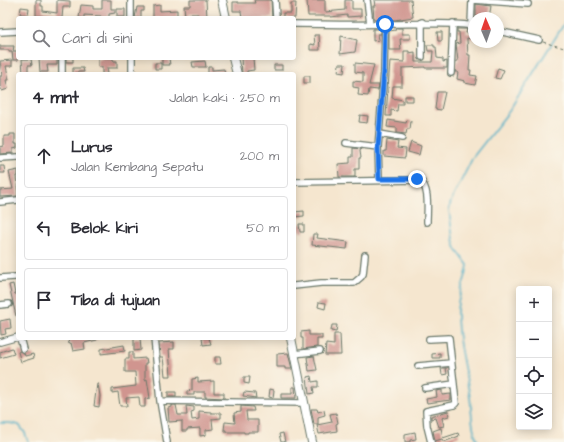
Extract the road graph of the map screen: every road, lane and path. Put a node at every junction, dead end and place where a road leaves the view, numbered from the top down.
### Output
1 (131, 0) edge
2 (222, 0) edge
3 (275, 0) edge
4 (367, 0) edge
5 (472, 0) edge
6 (528, 4) dead end
7 (472, 12) edge
8 (131, 16) edge
9 (226, 16) edge
10 (276, 16) edge
11 (422, 22) junction
12 (453, 23) junction
13 (296, 24) edge
14 (370, 24) junction
15 (385, 24) junction
16 (468, 25) edge
17 (16, 31) edge
18 (504, 31) edge
19 (0, 32) edge
20 (539, 40) joint
21 (564, 48) edge
22 (422, 57) dead end
23 (62, 60) edge
24 (132, 60) edge
25 (234, 60) edge
26 (62, 72) edge
27 (132, 72) edge
28 (237, 72) edge
29 (451, 73) dead end
30 (380, 134) junction
31 (402, 138) dead end
32 (346, 143) dead end
33 (378, 147) junction
34 (16, 157) edge
35 (0, 158) edge
36 (379, 179) junction
37 (296, 182) edge
38 (16, 200) edge
39 (0, 202) edge
40 (427, 222) dead end
41 (365, 255) dead end
42 (15, 277) dead end
43 (0, 278) edge
44 (296, 286) edge
45 (10, 304) dead end
46 (0, 305) edge
47 (16, 338) edge
48 (429, 339) dead end
49 (20, 340) edge
50 (154, 340) edge
51 (291, 340) edge
52 (0, 341) edge
53 (23, 348) dead end
54 (320, 351) dead end
55 (294, 354) junction
56 (451, 363) junction
57 (418, 366) dead end
58 (454, 384) junction
59 (425, 388) dead end
60 (160, 401) junction
61 (304, 403) junction
62 (167, 442) edge
63 (312, 442) edge
64 (431, 442) edge

1 - 8 street
2 - 9 main road
3 - 10 street
4 - 14 street
5 - 6 street
5 - 7 street
11 - 12 street
11 - 15 street
11 - 22 street
12 - 16 street
12 - 29 street
13 - 14 street
14 - 15 street
15 - 30 street
17 - 19 street
18 - 20 street
20 - 21 path
23 - 26 street
24 - 27 street
25 - 28 main road
30 - 31 street
30 - 33 street
32 - 33 street
33 - 36 street
34 - 35 street
36 - 37 street
36 - 40 street
38 - 39 street
41 - 44 street
42 - 43 street
45 - 46 street
47 - 52 street
48 - 56 street
49 - 53 street
50 - 60 street
51 - 55 main road
54 - 55 street
55 - 61 main road
56 - 57 street
56 - 58 street
58 - 59 street
58 - 64 street
60 - 61 street
60 - 62 street
61 - 63 main road

